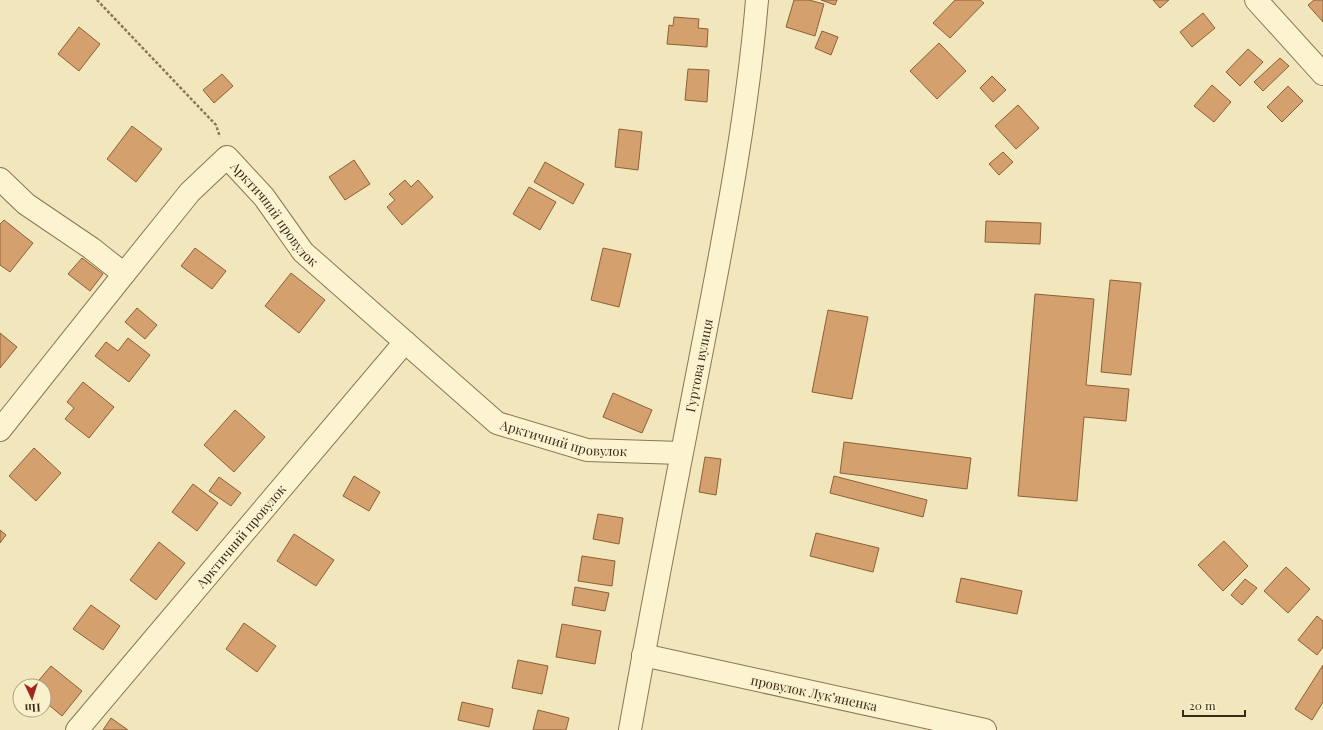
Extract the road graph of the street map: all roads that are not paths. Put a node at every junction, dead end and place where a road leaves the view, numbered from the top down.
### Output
1 (757, 0) edge
2 (1256, 0) edge
3 (1323, 74) edge
4 (0, 179) edge
5 (124, 274) junction
6 (405, 342) junction
7 (0, 430) edge
8 (682, 453) junction
9 (643, 655) junction
10 (77, 730) edge
11 (630, 730) edge
12 (985, 730) edge

1 - 8 street, Гуртова вулиця
2 - 3 street
4 - 5 street
5 - 6 street, Арктичний провулок
5 - 7 street, Арктичний провулок
6 - 8 street, Арктичний провулок
6 - 10 street, Арктичний провулок
8 - 9 street, Гуртова вулиця
9 - 11 street, Гуртова вулиця
9 - 12 street, провулок Лукʼяненка

